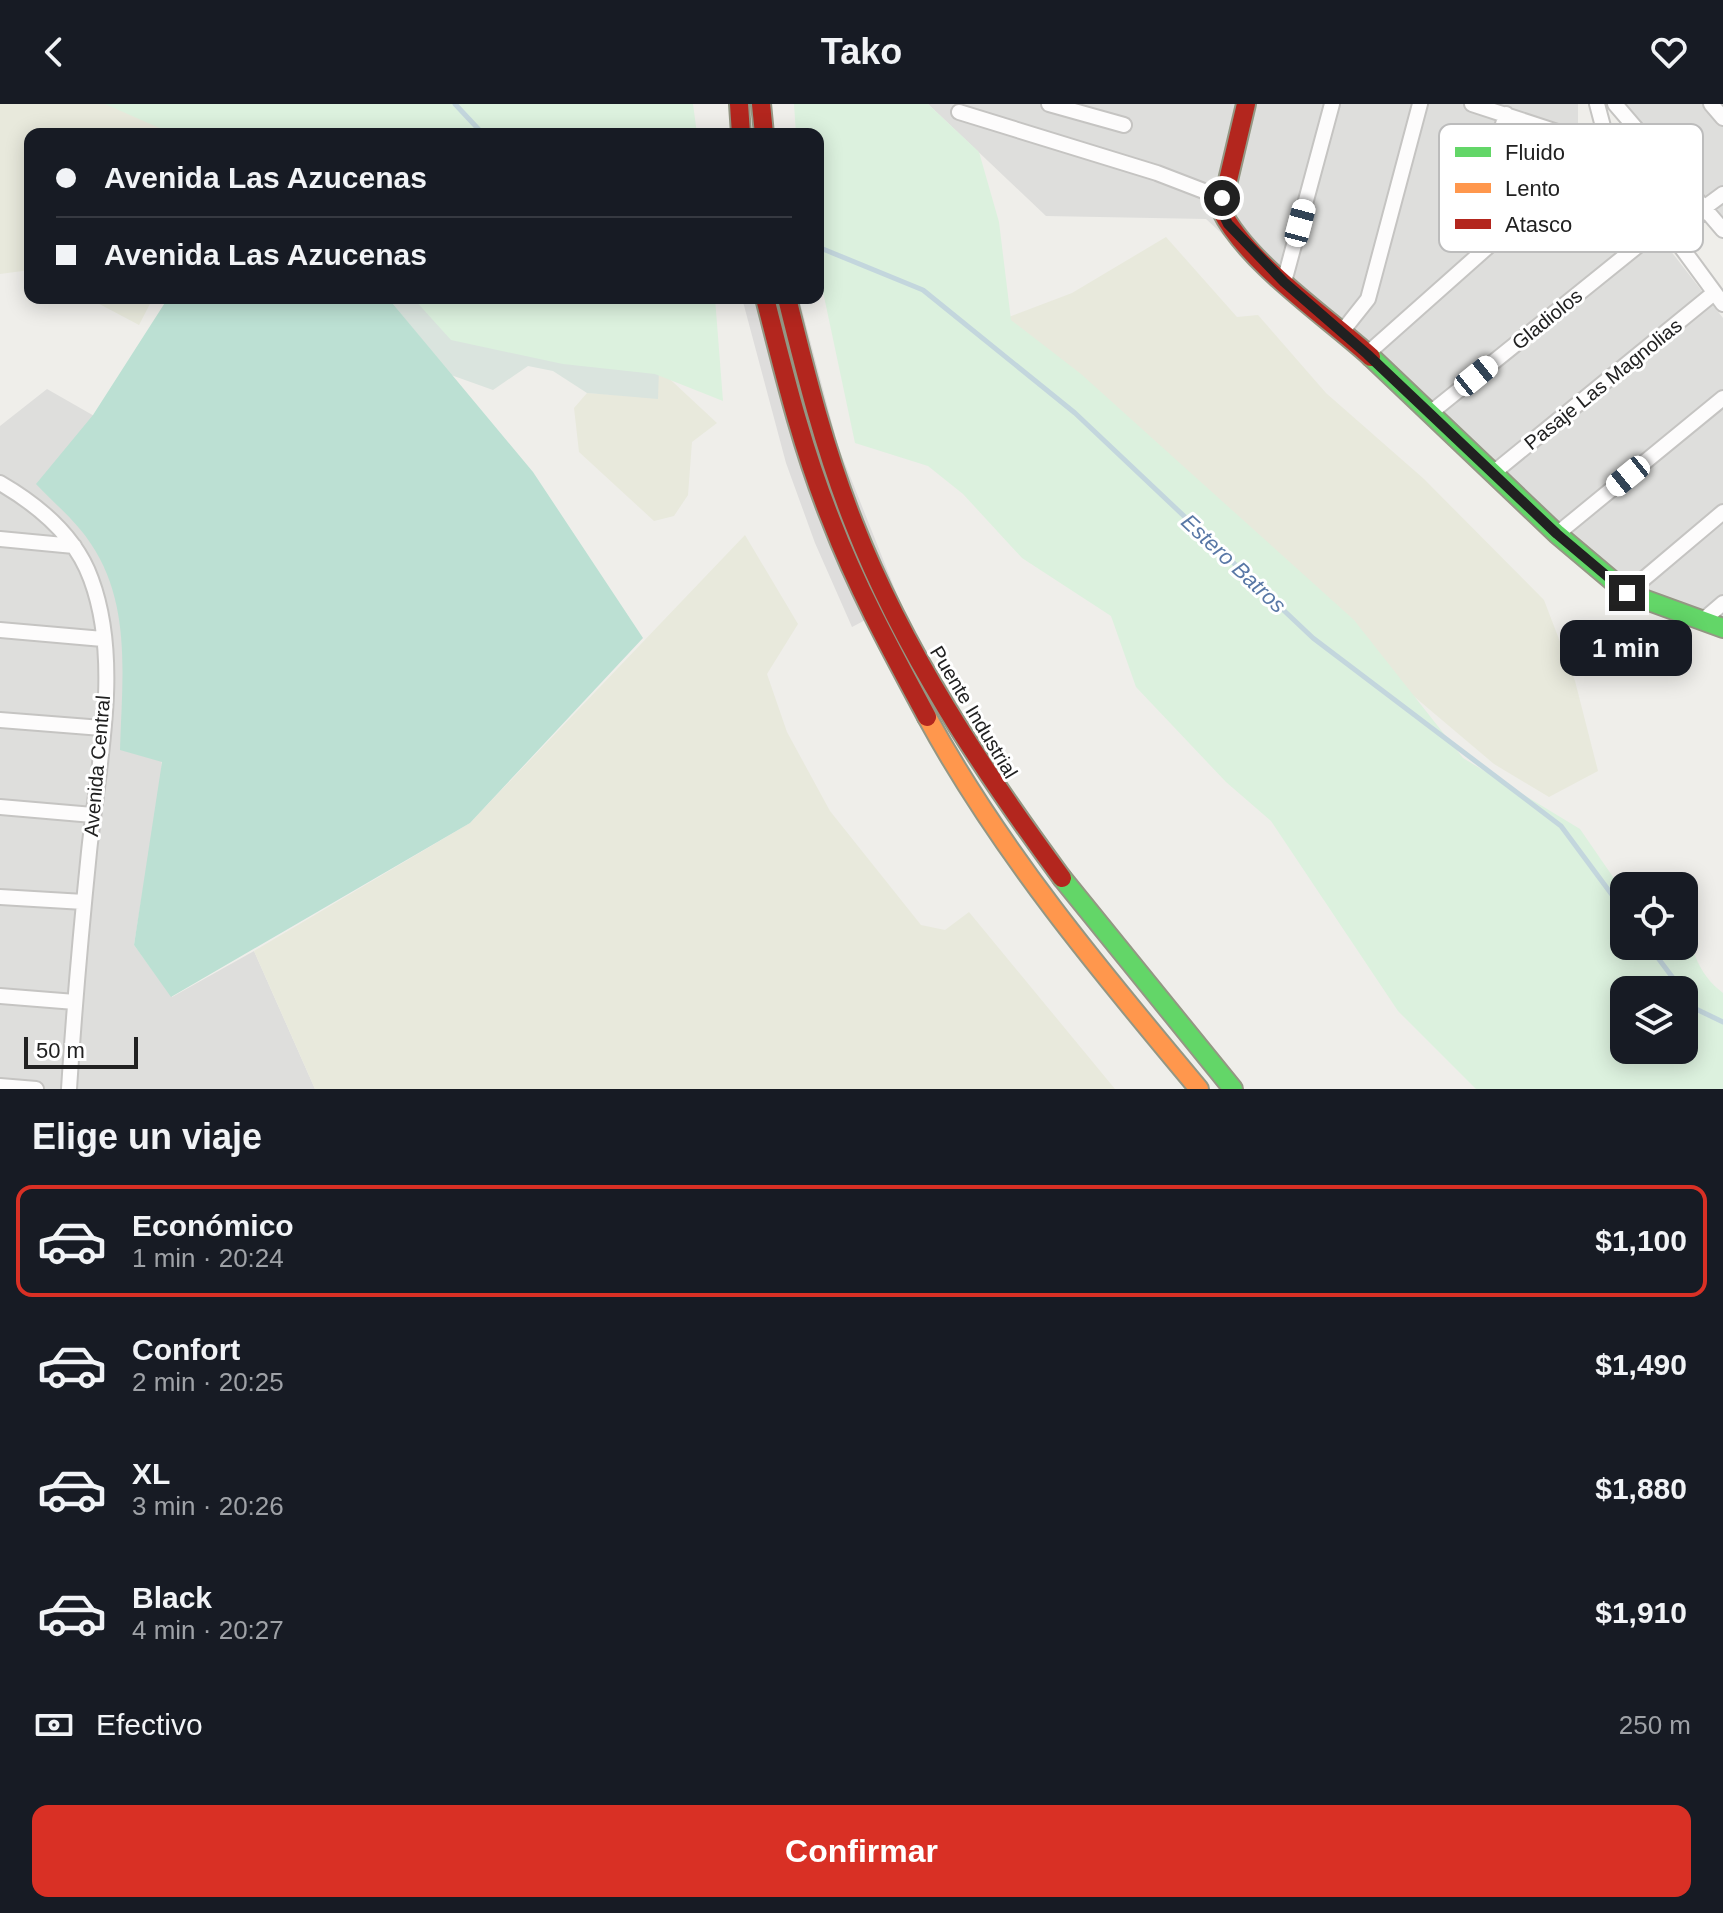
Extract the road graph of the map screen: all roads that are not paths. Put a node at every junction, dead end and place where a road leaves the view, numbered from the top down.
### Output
1 (739, 104) edge
2 (761, 104) edge
3 (1049, 104) edge
4 (1246, 104) edge
5 (1332, 104) edge
6 (1420, 104) edge
7 (1472, 104) edge
8 (1597, 104) edge
9 (1615, 104) edge
10 (1711, 104) edge
11 (959, 112) dead end
12 (1506, 114) junction
13 (1723, 118) edge
14 (1503, 124) edge
15 (1535, 124) edge
16 (1602, 124) edge
17 (1632, 124) edge
18 (1124, 125) dead end
19 (741, 128) edge
20 (763, 128) edge
21 (1723, 194) edge
22 (1223, 208) junction
23 (1704, 208) joint
24 (1723, 230) edge
25 (1482, 252) edge
26 (1630, 252) edge
27 (1686, 252) edge
28 (1284, 282) junction
29 (1718, 299) edge
30 (767, 304) edge
31 (789, 304) edge
32 (1341, 333) junction
33 (1367, 354) junction
34 (1723, 398) edge
35 (1429, 414) junction
36 (1492, 474) junction
37 (0, 483) edge
38 (1723, 512) edge
39 (1557, 534) junction
40 (0, 539) edge
41 (74, 546) junction
42 (1627, 593) junction
43 (1723, 603) edge
44 (1702, 621) junction
45 (1723, 628) edge
46 (0, 630) edge
47 (103, 639) junction
48 (0, 720) edge
49 (102, 728) junction
50 (0, 807) edge
51 (93, 815) junction
52 (0, 897) edge
53 (84, 902) junction
54 (0, 996) edge
55 (75, 1002) junction
56 (0, 1086) edge
57 (36, 1089) edge
58 (69, 1089) edge
59 (1199, 1089) edge
60 (1233, 1089) edge

1 - 19 main road
2 - 20 main road
3 - 18 street
4 - 22 main road
5 - 28 street
6 - 32 street
7 - 12 street
8 - 16 street
9 - 17 street
10 - 13 street
11 - 22 street
12 - 14 street
12 - 15 street
21 - 23 street
22 - 28 main road
23 - 24 street
25 - 33 street
26 - 35 street, Gladiolos
27 - 29 street
28 - 32 main road
29 - 36 street, Pasaje Las Magnolias
30 - 59 main road
31 - 60 main road, Puente Industrial
32 - 33 main road
33 - 35 main road
34 - 39 street
35 - 36 main road
36 - 39 main road
37 - 41 street, Avenida Central
38 - 42 street
39 - 42 main road
40 - 41 street
41 - 47 street, Avenida Central
42 - 44 main road
43 - 44 street
44 - 45 main road
46 - 47 street
47 - 49 street, Avenida Central
48 - 49 street
49 - 51 street, Avenida Central
50 - 51 street
51 - 53 street, Avenida Central
52 - 53 street
53 - 55 street, Avenida Central
54 - 55 street
55 - 58 street, Avenida Central
56 - 57 street

